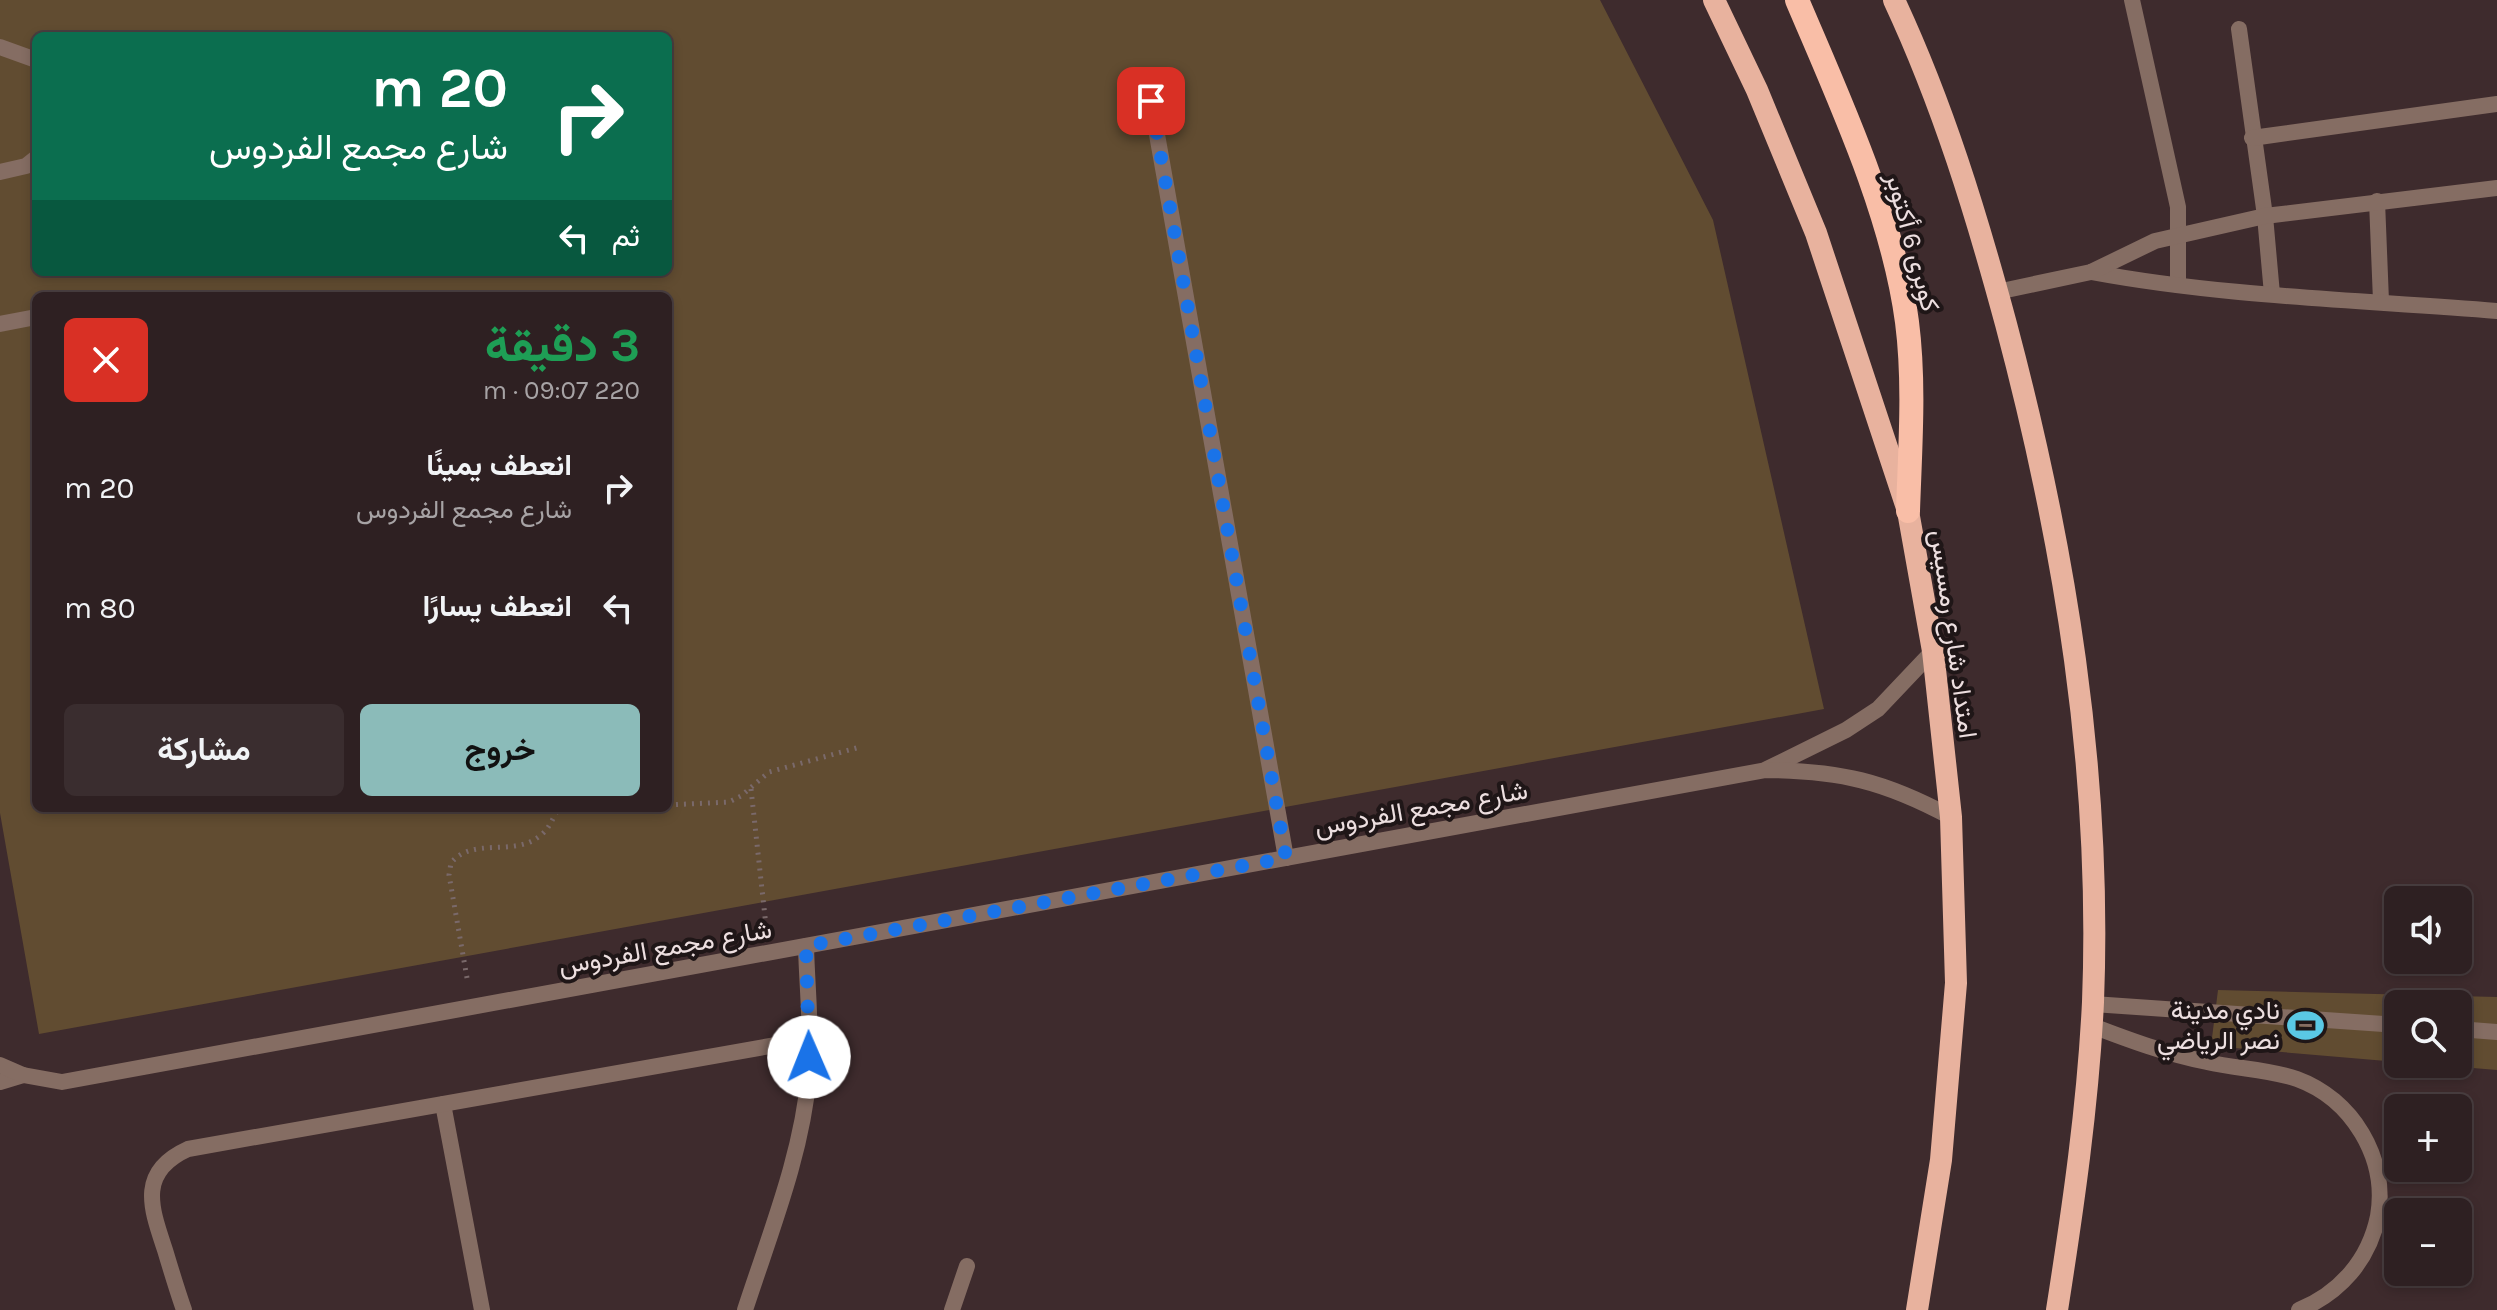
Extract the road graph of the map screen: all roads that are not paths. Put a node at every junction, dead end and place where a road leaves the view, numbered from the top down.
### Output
1 (1714, 0) edge
2 (1797, 0) edge
3 (1894, 0) edge
4 (2132, 0) edge
5 (2239, 29) dead end
6 (0, 47) edge
7 (32, 59) edge
8 (1151, 101) dead end
9 (2497, 104) edge
10 (2252, 138) junction
11 (32, 161) edge
12 (0, 172) edge
13 (2497, 188) edge
14 (2377, 201) junction
15 (2265, 216) junction
16 (2180, 235) junction
17 (2091, 272) junction
18 (2178, 285) junction
19 (1997, 292) junction
20 (2272, 294) junction
21 (2381, 301) junction
22 (2497, 311) edge
23 (32, 318) edge
24 (0, 324) edge
25 (1908, 511) junction
26 (1933, 651) junction
27 (1766, 770) junction
28 (1951, 817) junction
29 (1286, 858) junction
30 (806, 946) junction
31 (2092, 1014) junction
32 (2384, 1024) edge
33 (2472, 1030) edge
34 (2497, 1032) edge
35 (810, 1039) junction
36 (0, 1065) edge
37 (23, 1075) junction
38 (0, 1082) edge
39 (443, 1104) junction
40 (967, 1266) dead end
41 (184, 1310) edge
42 (482, 1310) edge
43 (745, 1310) edge
44 (952, 1310) edge
45 (1917, 1310) edge
46 (2057, 1310) edge
47 (2299, 1310) edge

1 - 25 highway, امتداد شارع رمسيس
2 - 25 highway, كوبرى 6 أكتوبر
3 - 19 highway
4 - 16 street
5 - 10 street
6 - 7 street
8 - 29 street
9 - 10 street
10 - 15 street
11 - 12 street
13 - 14 street
14 - 15 street
14 - 21 street
15 - 16 street
15 - 20 street
16 - 17 street
16 - 18 street
17 - 18 street
17 - 19 street
18 - 20 street
19 - 31 highway
20 - 21 street
21 - 22 street
23 - 24 street
25 - 26 highway, امتداد شارع رمسيس
26 - 27 street, شارع مجمع الفردوس
26 - 28 highway, امتداد شارع رمسيس
27 - 28 street, شارع مجمع الفردوس
27 - 29 street, شارع مجمع الفردوس
28 - 45 highway, امتداد شارع رمسيس
29 - 30 street, شارع مجمع الفردوس
30 - 35 street
30 - 37 street, شارع مجمع الفردوس
31 - 32 street
31 - 46 highway
31 - 47 street
33 - 34 street
35 - 39 street
35 - 43 street
36 - 37 street, شارع مجمع الفردوس
37 - 38 street
39 - 41 street
39 - 42 street
40 - 44 street

